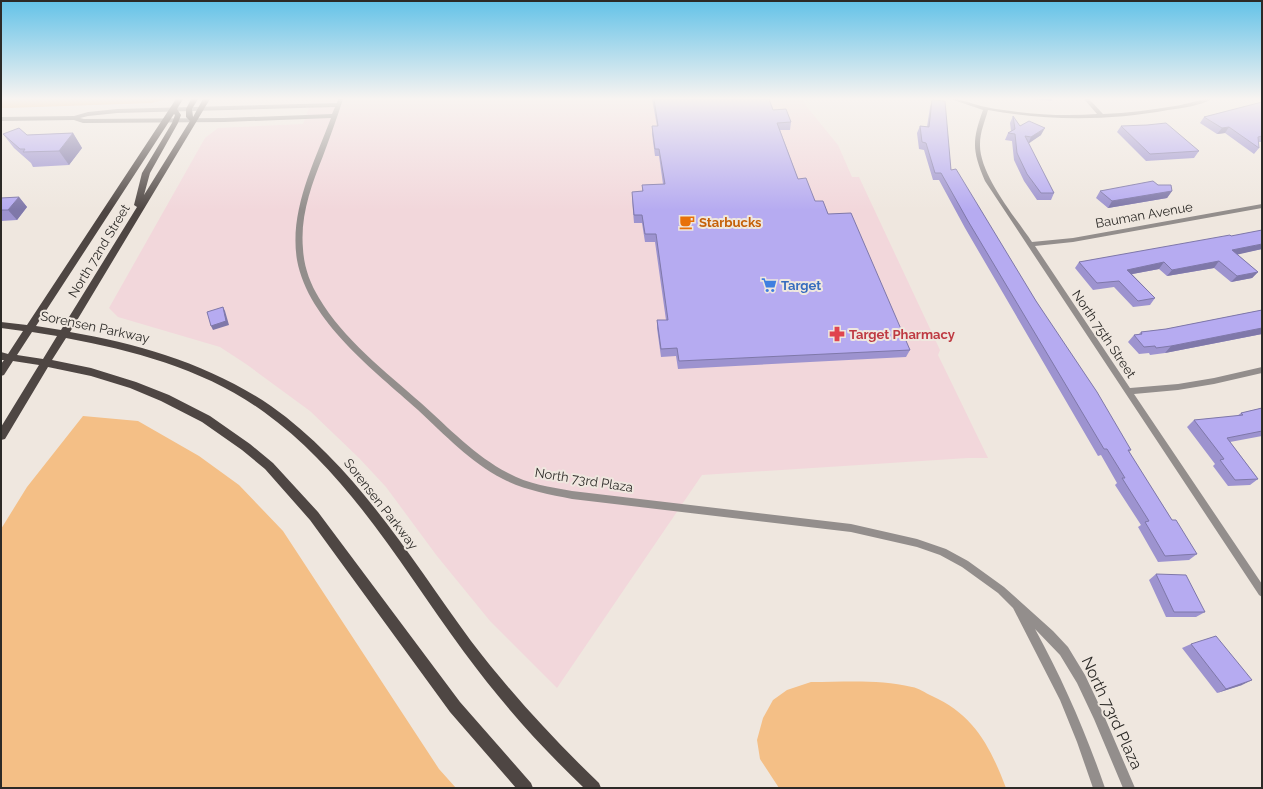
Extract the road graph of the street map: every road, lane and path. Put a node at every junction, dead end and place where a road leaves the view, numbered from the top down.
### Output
1 (156, 136) edge
2 (168, 136) edge
3 (184, 136) edge
4 (327, 136) edge
5 (977, 136) edge
6 (1262, 206) edge
7 (136, 215) junction
8 (1030, 244) junction
9 (1, 325) edge
10 (30, 329) junction
11 (64, 334) junction
12 (6, 357) edge
13 (46, 363) junction
14 (1262, 370) edge
15 (1, 372) edge
16 (1128, 391) junction
17 (1, 436) edge
18 (1262, 592) edge
19 (1014, 602) junction
20 (526, 788) edge
21 (594, 788) edge
22 (1099, 788) edge
23 (1129, 788) edge

1 - 10 main road, North 72nd Street
2 - 7 main road
3 - 7 main road, North 72nd Street
4 - 19 street, North 73rd Plaza
5 - 8 street, North 75th Street
6 - 8 street, Bauman Avenue
7 - 11 main road, North 72nd Street
8 - 16 street, North 75th Street
9 - 10 main road, Sorensen Parkway
10 - 11 main road, Sorensen Parkway
10 - 12 main road, North 72nd Street
11 - 13 main road, North 72nd Street
11 - 21 main road, Sorensen Parkway
12 - 13 main road
12 - 15 main road, North 72nd Street
13 - 17 main road, North 72nd Street
13 - 20 main road
14 - 16 street
16 - 18 street, North 75th Street
19 - 22 street, North 73rd Plaza
19 - 23 street, North 73rd Plaza

